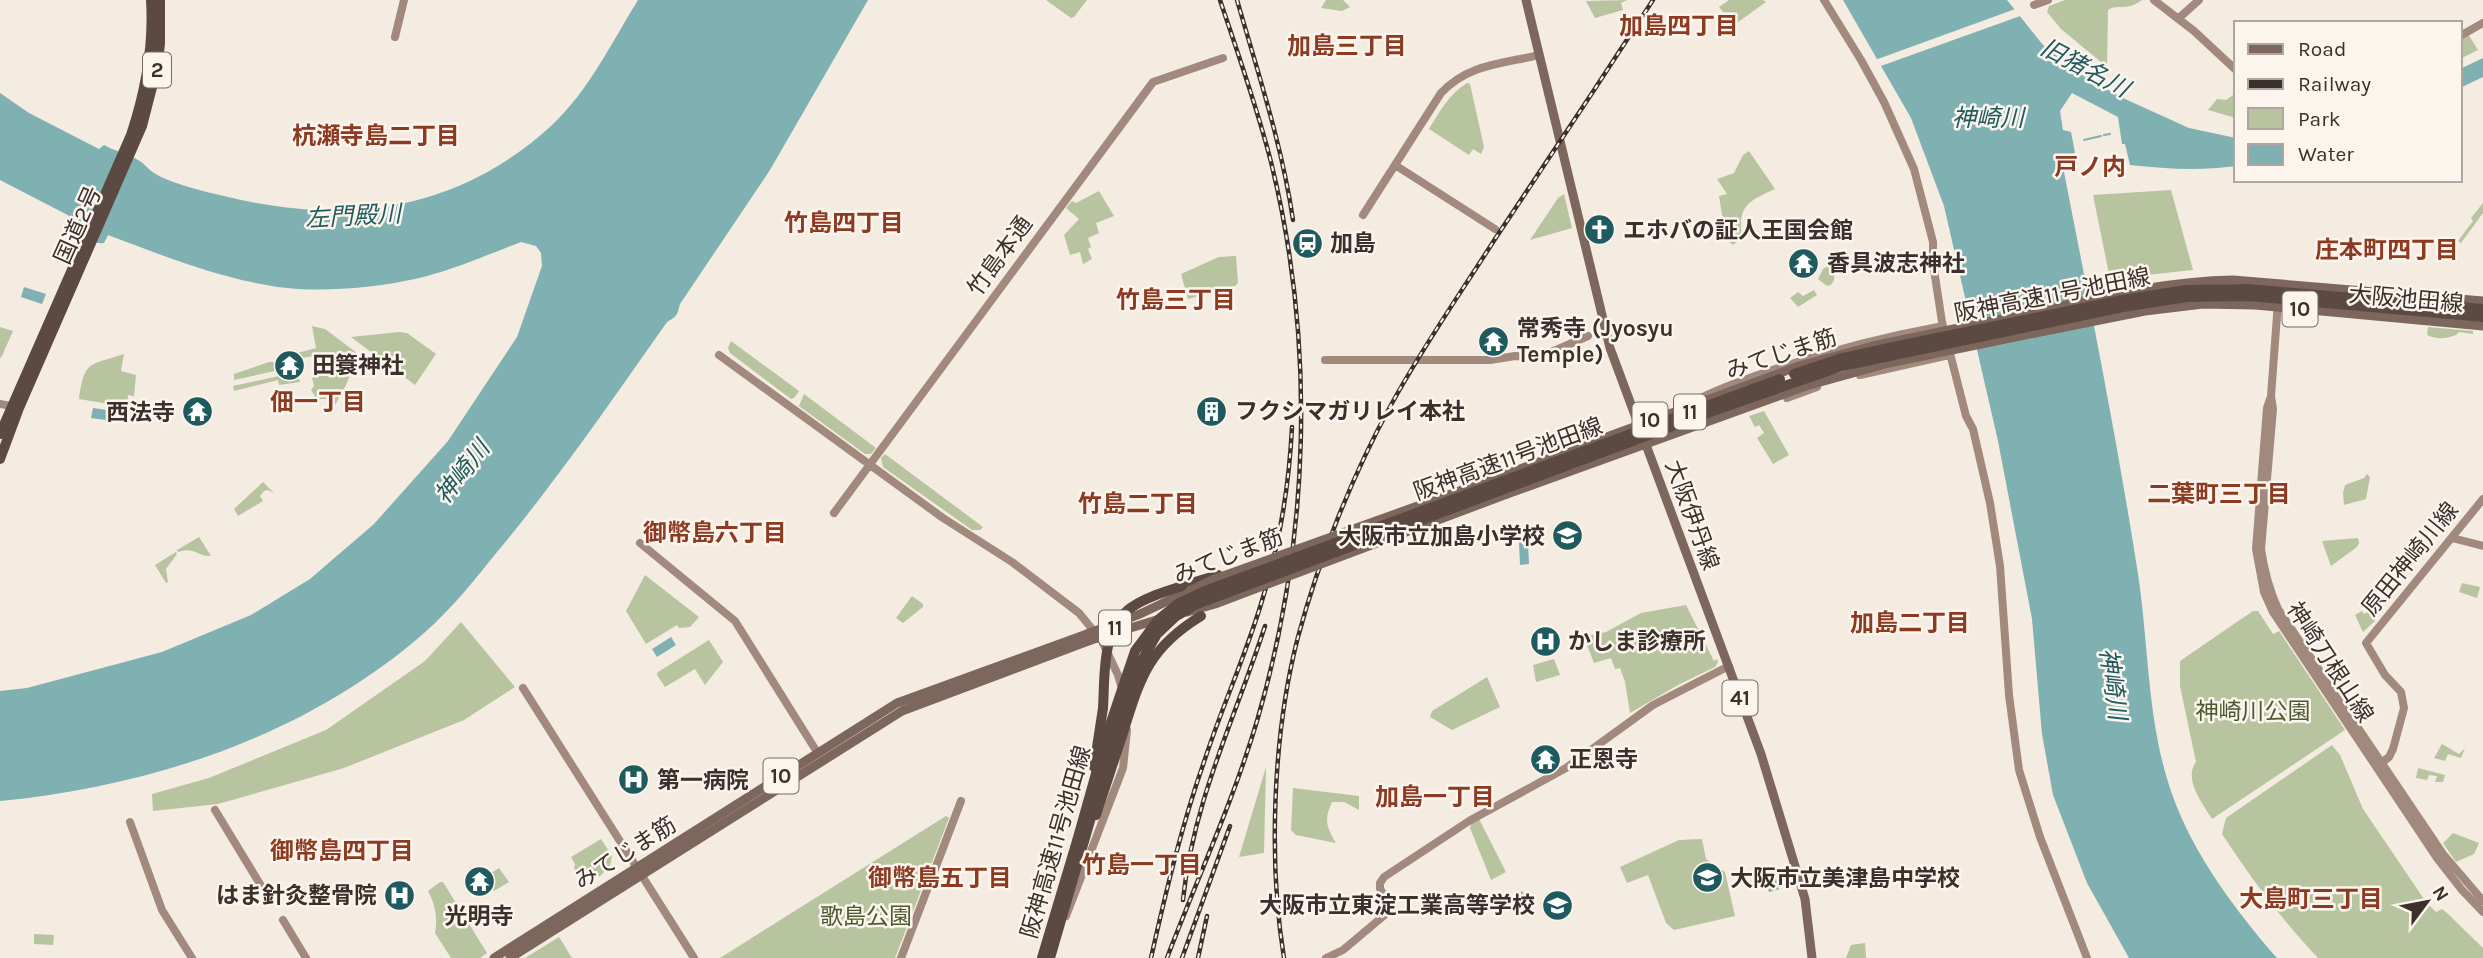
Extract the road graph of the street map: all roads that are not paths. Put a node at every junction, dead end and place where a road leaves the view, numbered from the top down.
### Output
1 (151, 0) edge
2 (160, 0) edge
3 (404, 0) edge
4 (1527, 0) edge
5 (1824, 0) edge
6 (2048, 0) edge
7 (2154, 0) edge
8 (2199, 0) edge
9 (2034, 5) dead end
10 (2179, 18) junction
11 (2483, 23) edge
12 (2462, 35) edge
13 (395, 37) dead end
14 (1539, 55) junction
15 (1223, 58) dead end
16 (2234, 68) edge
17 (134, 136) junction
18 (1395, 165) junction
19 (1363, 215) dead end
20 (1495, 229) dead end
21 (2279, 285) junction
22 (2483, 301) edge
23 (2278, 307) junction
24 (2483, 309) edge
25 (2030, 313) joint
26 (2483, 317) edge
27 (1943, 326) junction
28 (2483, 326) edge
29 (2035, 333) joint
30 (1588, 336) dead end
31 (1852, 345) junction
32 (719, 355) dead end
33 (1949, 355) junction
34 (1325, 360) dead end
35 (1870, 373) junction
36 (10, 405) edge
37 (1685, 407) junction
38 (1638, 425) junction
39 (1694, 426) junction
40 (0, 434) edge
41 (1645, 444) junction
42 (0, 459) edge
43 (870, 464) junction
44 (2483, 499) edge
45 (834, 513) dead end
46 (2452, 537) junction
47 (640, 543) dead end
48 (2483, 546) edge
49 (1255, 565) junction
50 (1241, 593) junction
51 (1089, 637) junction
52 (1729, 666) junction
53 (523, 688) dead end
54 (817, 752) junction
55 (2379, 764) junction
56 (961, 801) dead end
57 (1086, 809) junction
58 (215, 810) dead end
59 (130, 822) dead end
60 (1085, 844) junction
61 (639, 870) junction
62 (266, 894) dead end
63 (2483, 901) edge
64 (2483, 912) edge
65 (283, 920) dead end
66 (192, 958) edge
67 (306, 958) edge
68 (494, 958) edge
69 (510, 958) edge
70 (694, 958) edge
71 (901, 958) edge
72 (1042, 958) edge
73 (1050, 958) edge
74 (1326, 958) edge
75 (1812, 958) edge
76 (2087, 958) edge

1 - 17 highway, 国道2号 / 2
2 - 17 highway, 国道2号 / 2
3 - 13 street
4 - 14 main road, 大阪伊丹線 / 41
5 - 27 street
6 - 9 street
7 - 10 street
8 - 10 street
10 - 16 street
11 - 12 street
14 - 18 street
14 - 38 main road, 大阪伊丹線 / 41
15 - 43 street, 竹島本通
17 - 36 highway, 国道2号 / 2
18 - 19 street
18 - 20 street
21 - 22 main road, 大阪池田線 / 10
21 - 23 street, 神崎刀根山線
21 - 25 main road, 大阪池田線 / 10
23 - 28 main road, 大阪池田線 / 10
23 - 29 main road, 大阪池田線 / 10
23 - 55 street, 神崎刀根山線
24 - 57 highway, 阪神高速11号池田線 / 11, bridge
25 - 37 main road, みてじま筋 / 10, bridge
26 - 60 highway, 阪神高速11号池田線 / 11, bridge
27 - 31 street
27 - 33 street
29 - 39 main road, みてじま筋 / 10, bridge
30 - 34 street
31 - 35 street
31 - 37 street
32 - 43 street
33 - 35 street
33 - 76 street
35 - 39 street
36 - 40 highway, 国道2号 / 2
36 - 42 highway, 国道2号 / 2
37 - 38 main road, みてじま筋 / 10
38 - 41 main road, 大阪伊丹線 / 41
38 - 49 main road, みてじま筋 / 10, bridge
39 - 41 main road, みてじま筋 / 10
41 - 50 main road, みてじま筋 / 10, bridge
41 - 52 main road, 大阪伊丹線 / 41
43 - 45 street, 竹島本通
43 - 73 street
44 - 46 street, 原田神崎川線
46 - 48 street
46 - 55 street, 原田神崎川線
47 - 54 street
49 - 51 main road, みてじま筋 / 10, bridge
49 - 57 highway, 11, bridge
50 - 51 main road, みてじま筋 / 10, bridge
50 - 60 highway, 11, bridge
51 - 54 main road, みてじま筋 / 10
51 - 61 main road, みてじま筋 / 10
52 - 74 street
52 - 75 main road, 大阪伊丹線 / 41
53 - 61 street
54 - 61 main road, みてじま筋 / 10
55 - 63 street, 神崎刀根山線
55 - 64 street, 神崎刀根山線
56 - 71 street
57 - 72 highway, 阪神高速11号池田線 / 11, bridge
58 - 62 street
59 - 66 street
60 - 73 highway, 阪神高速11号池田線 / 11, bridge
61 - 68 main road, みてじま筋 / 10
61 - 69 main road, みてじま筋 / 10
61 - 70 street
65 - 67 street

